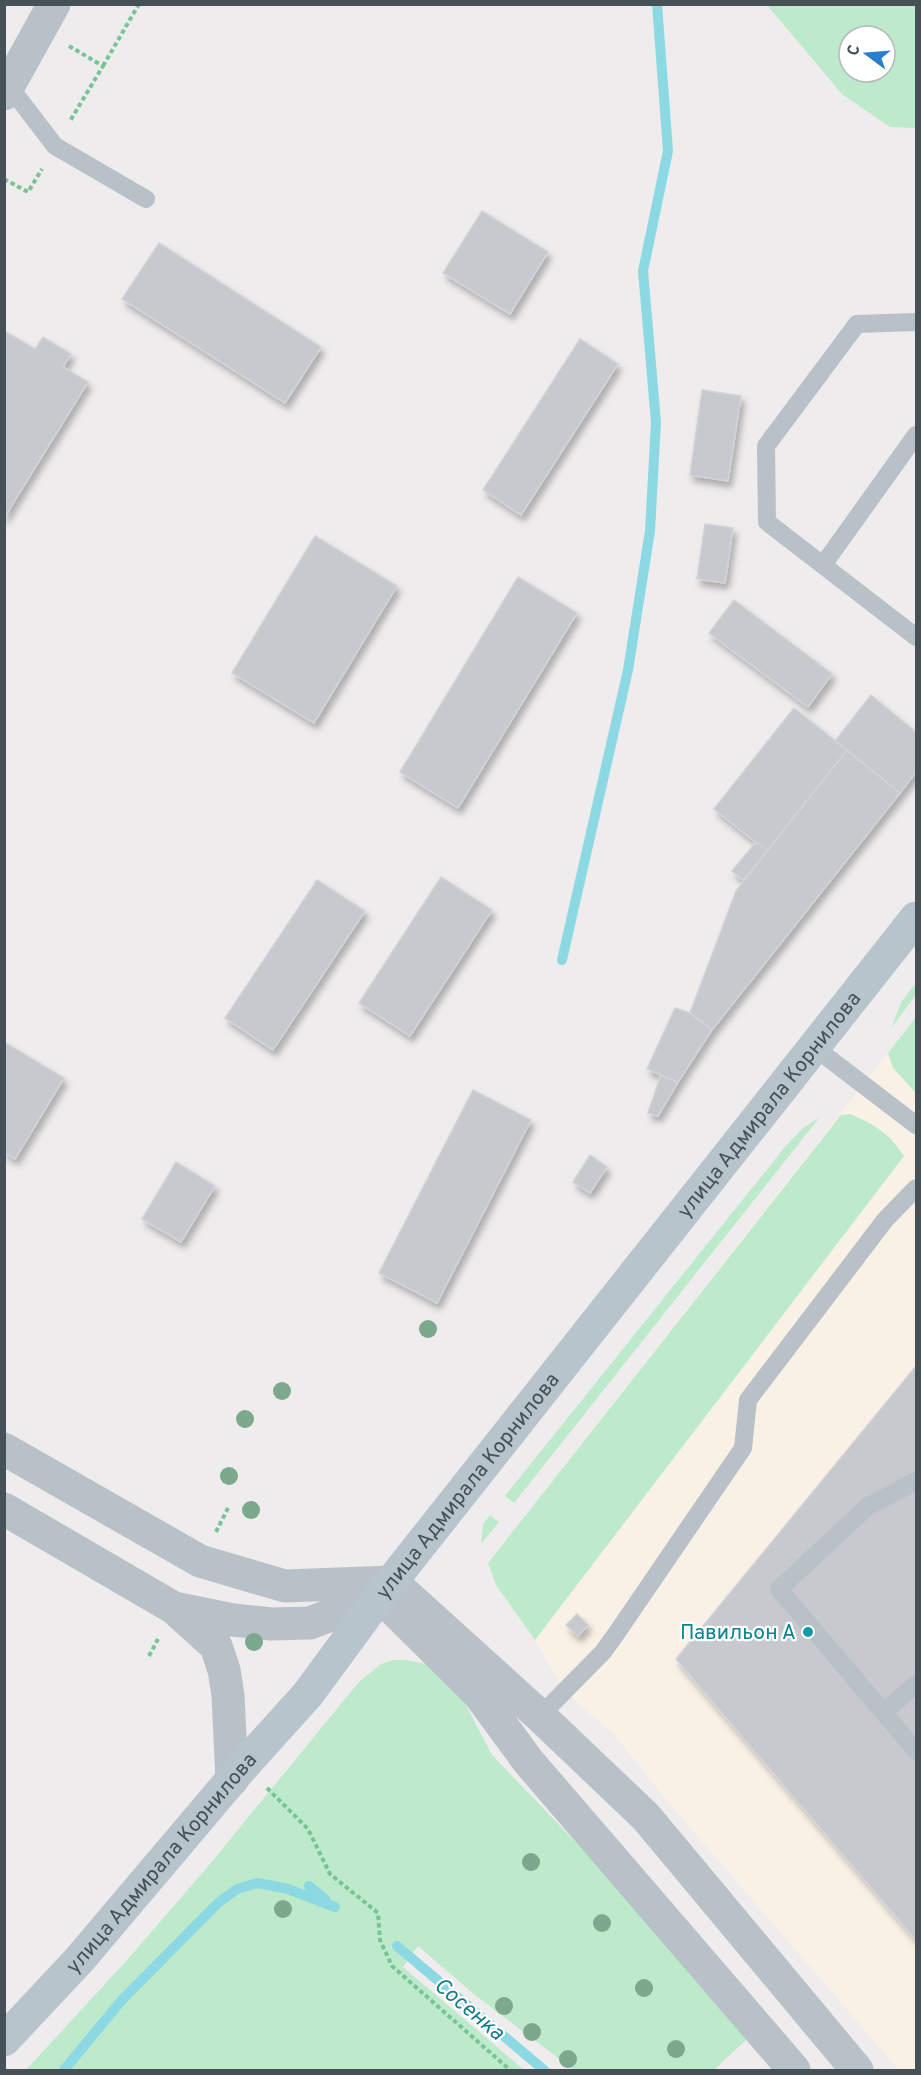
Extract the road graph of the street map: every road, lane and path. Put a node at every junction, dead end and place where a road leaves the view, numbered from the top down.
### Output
1 (139, 4) edge
2 (47, 17) edge
3 (103, 66) junction
4 (6, 88) edge
5 (55, 146) junction
6 (4, 179) edge
7 (146, 199) dead end
8 (916, 322) edge
9 (916, 435) edge
10 (823, 566) junction
11 (916, 637) edge
12 (916, 918) edge
13 (814, 1047) junction
14 (916, 1125) edge
15 (916, 1188) edge
16 (4, 1449) edge
17 (916, 1481) edge
18 (4, 1509) edge
19 (386, 1589) junction
20 (174, 1608) junction
21 (916, 1684) edge
22 (884, 1712) junction
23 (540, 1716) junction
24 (916, 1751) edge
25 (238, 1773) junction
26 (4, 2040) edge
27 (510, 2070) edge
28 (794, 2070) edge
29 (856, 2070) edge

1 - 3 path
2 - 3 path
2 - 4 street
3 - 5 path
4 - 5 lane
5 - 6 path
5 - 7 lane
8 - 10 lane
9 - 10 lane
10 - 11 lane
12 - 13 main road, улица Адмирала Корнилова
13 - 14 lane
13 - 19 main road, улица Адмирала Корнилова
15 - 23 lane
16 - 19 street
17 - 22 lane
18 - 20 street
19 - 20 street
19 - 23 street
19 - 25 main road, улица Адмирала Корнилова
19 - 28 street
20 - 25 street
21 - 22 lane
22 - 24 lane
23 - 29 street
25 - 26 main road, улица Адмирала Корнилова
25 - 27 path

